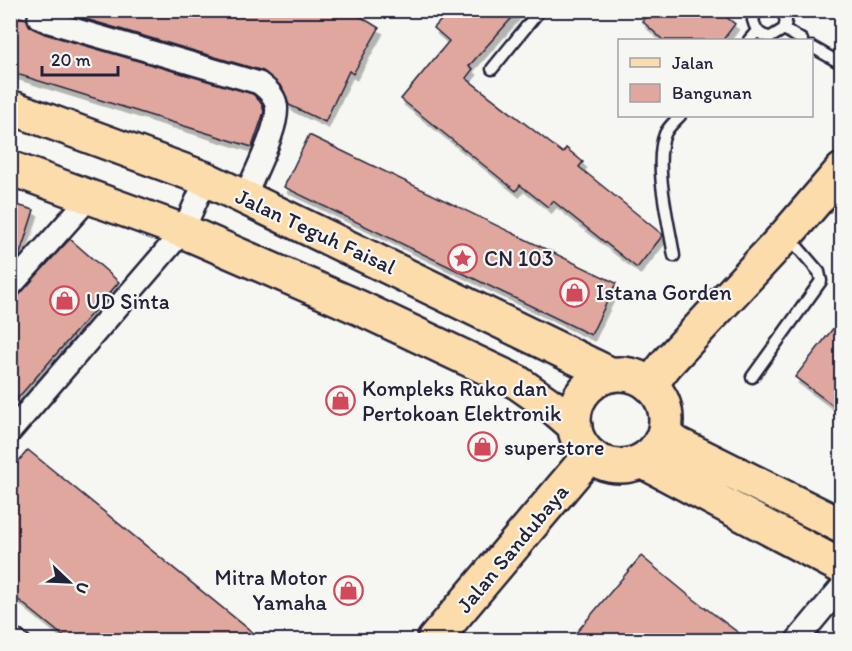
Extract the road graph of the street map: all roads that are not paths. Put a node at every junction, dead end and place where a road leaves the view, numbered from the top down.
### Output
1 (540, 10) edge
2 (757, 10) edge
3 (782, 10) edge
4 (39, 12) edge
5 (784, 29) junction
6 (757, 31) junction
7 (750, 39) edge
8 (800, 39) edge
9 (813, 48) edge
10 (842, 64) edge
11 (492, 69) dead end
12 (10, 107) edge
13 (679, 117) edge
14 (10, 168) edge
15 (842, 170) edge
16 (206, 179) junction
17 (90, 197) junction
18 (245, 197) junction
19 (183, 231) junction
20 (787, 234) junction
21 (674, 256) dead end
22 (10, 287) edge
23 (612, 375) junction
24 (752, 377) dead end
25 (650, 385) junction
26 (574, 426) junction
27 (10, 432) edge
28 (663, 437) junction
29 (590, 455) junction
30 (642, 461) junction
31 (842, 525) edge
32 (842, 567) edge
33 (842, 586) edge
34 (10, 630) edge
35 (24, 640) edge
36 (434, 640) edge
37 (797, 640) edge

1 - 11 lane
2 - 6 lane
3 - 5 lane
4 - 18 street
5 - 6 lane
5 - 8 lane
6 - 7 lane
9 - 10 lane
12 - 16 main road, Jalan Teguh Faisal
13 - 21 lane
14 - 17 main road
15 - 20 main road
16 - 18 main road, Jalan Teguh Faisal
16 - 19 street
17 - 19 main road
17 - 22 street
18 - 23 main road, Jalan Teguh Faisal
19 - 26 main road
19 - 27 street
20 - 24 lane
20 - 25 main road
23 - 25 main road
23 - 26 main road
25 - 28 main road
26 - 29 main road
28 - 30 main road
28 - 31 main road
29 - 30 main road
29 - 36 main road, Jalan Sandubaya
30 - 32 main road
33 - 37 street
34 - 35 lane

